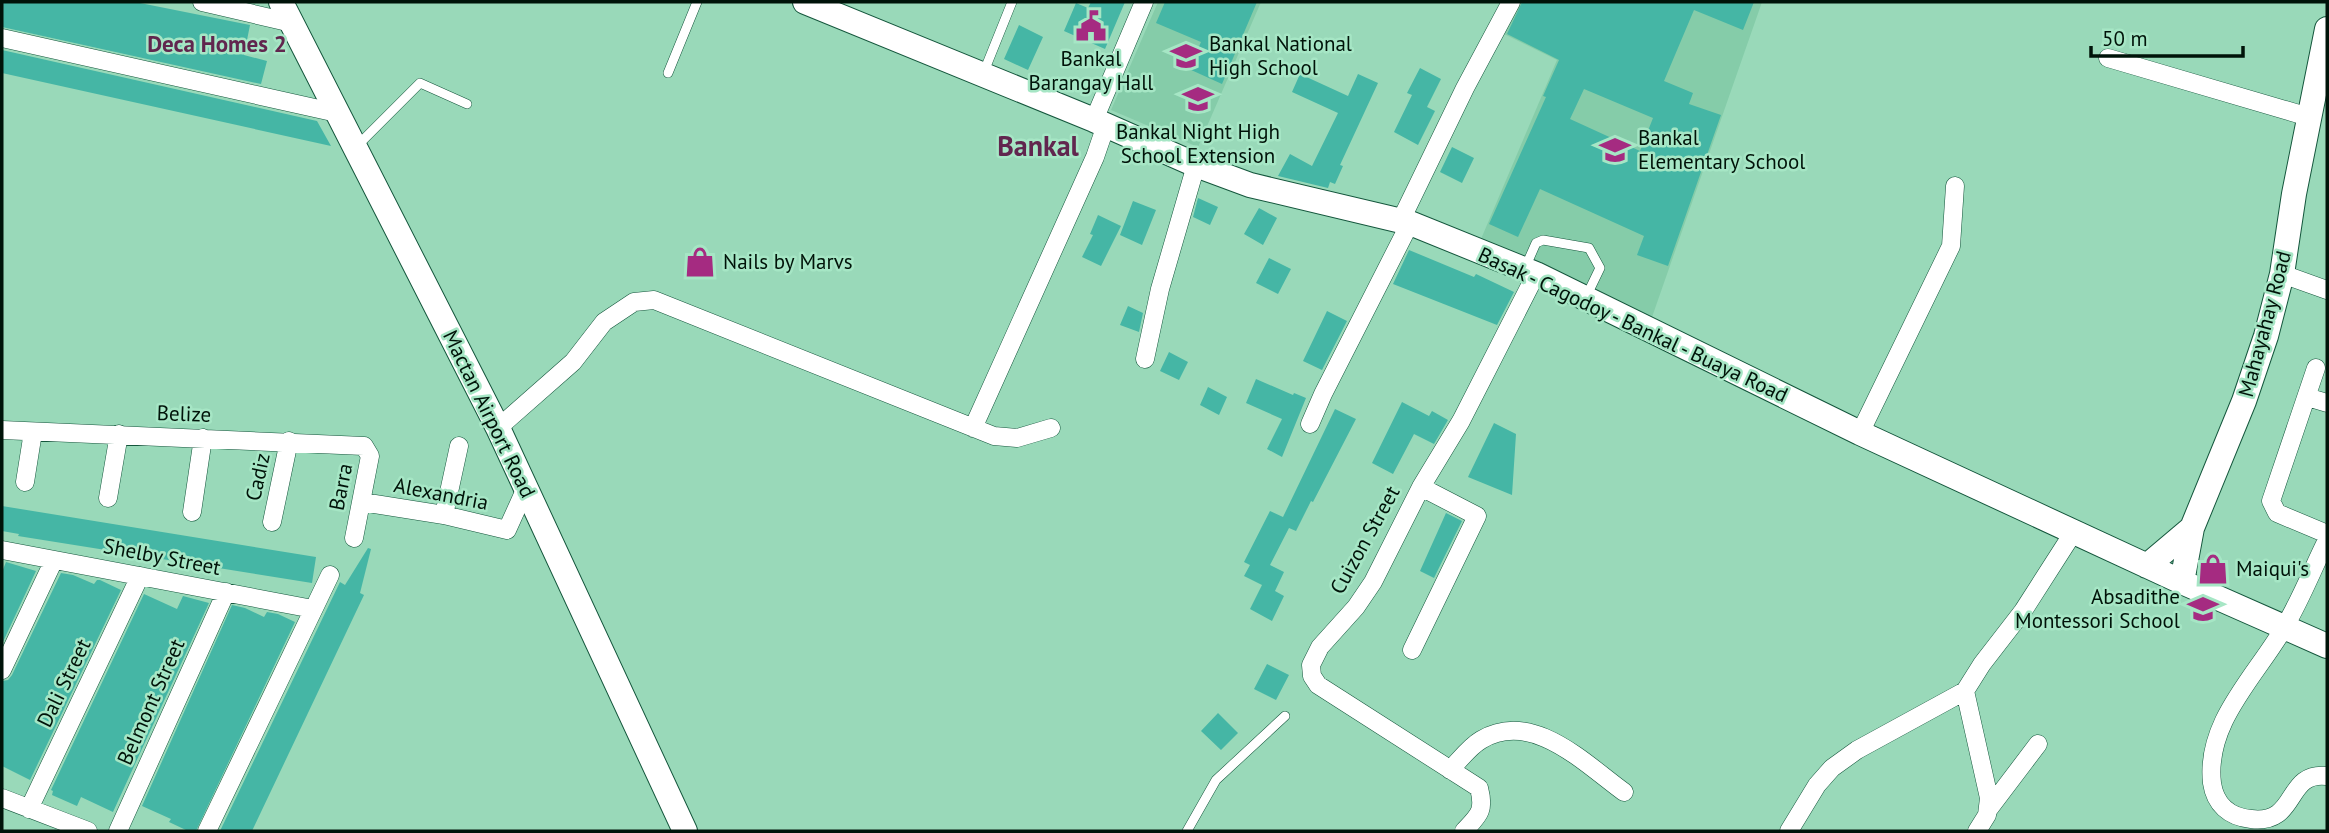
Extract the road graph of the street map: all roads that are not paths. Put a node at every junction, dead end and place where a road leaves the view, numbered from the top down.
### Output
1 (201, 2) edge
2 (697, 2) edge
3 (805, 2) edge
4 (1012, 2) edge
5 (1144, 2) edge
6 (1511, 2) edge
7 (286, 13) edge
8 (2327, 29) edge
9 (2, 38) edge
10 (2108, 58) dead end
11 (668, 73) dead end
12 (983, 75) junction
13 (467, 104) dead end
14 (337, 113) junction
15 (2309, 117) junction
16 (1100, 122) junction
17 (355, 148) junction
18 (1196, 165) junction
19 (1955, 186) dead end
20 (1406, 221) junction
21 (1530, 272) junction
22 (2282, 274) junction
23 (2327, 290) edge
24 (1586, 298) junction
25 (1145, 359) dead end
26 (2316, 368) dead end
27 (2307, 397) junction
28 (2327, 403) edge
29 (1310, 424) dead end
30 (498, 428) junction
31 (973, 428) junction
32 (1051, 428) dead end
33 (2, 430) edge
34 (33, 432) junction
35 (1860, 433) junction
36 (119, 434) junction
37 (203, 438) junction
38 (289, 441) junction
39 (364, 446) joint
40 (459, 446) dead end
41 (24, 482) dead end
42 (1421, 487) junction
43 (526, 488) junction
44 (108, 498) dead end
45 (362, 502) junction
46 (192, 512) dead end
47 (444, 515) junction
48 (272, 522) dead end
49 (2192, 528) junction
50 (2073, 533) junction
51 (2327, 534) edge
52 (354, 538) dead end
53 (2327, 540) edge
54 (2, 550) edge
55 (54, 560) junction
56 (2147, 566) junction
57 (330, 575) dead end
58 (140, 576) junction
59 (2182, 582) junction
60 (226, 592) junction
61 (313, 609) junction
62 (2285, 626) junction
63 (2327, 646) edge
64 (1412, 650) dead end
65 (2, 670) edge
66 (1965, 691) junction
67 (1284, 716) dead end
68 (2038, 744) dead end
69 (1450, 770) junction
70 (2327, 776) edge
71 (1624, 792) dead end
72 (2, 798) edge
73 (29, 808) junction
74 (1988, 810) junction
75 (88, 831) edge
76 (118, 831) edge
77 (207, 831) edge
78 (685, 831) edge
79 (1188, 831) edge
80 (1464, 831) edge
81 (1789, 831) edge
82 (1977, 831) edge

1 - 7 street
2 - 11 lane
3 - 12 street, Basak - Cagodoy - Bankal - Buaya Road
4 - 12 lane
5 - 16 street
6 - 20 street
7 - 14 street, Mactan Airport Road
8 - 15 street, Mahayahay Road
9 - 14 street
10 - 15 street
12 - 16 street, Basak - Cagodoy - Bankal - Buaya Road
13 - 17 lane
14 - 17 street, Mactan Airport Road
15 - 22 street, Mahayahay Road
16 - 18 street, Basak - Cagodoy - Bankal - Buaya Road
16 - 31 street
17 - 30 street, Mactan Airport Road
18 - 20 street, Basak - Cagodoy - Bankal - Buaya Road
18 - 25 street
19 - 35 street
20 - 21 street, Basak - Cagodoy - Bankal - Buaya Road
20 - 29 street
21 - 24 street, Basak - Cagodoy - Bankal - Buaya Road
21 - 24 lane
21 - 42 street, Cuizon Street
22 - 23 street
22 - 49 street, Mahayahay Road
24 - 35 street, Basak - Cagodoy - Bankal - Buaya Road
26 - 27 street
27 - 28 street
27 - 51 street
30 - 31 street
30 - 43 street, Mactan Airport Road
31 - 32 street
33 - 34 street, Belize
34 - 36 street, Belize
34 - 41 street
35 - 50 street, Basak - Cagodoy - Bankal - Buaya Road
36 - 37 street, Belize
36 - 44 street
37 - 38 street, Belize
37 - 46 street
38 - 39 street, Belize
38 - 48 street, Cadiz
39 - 45 street, Barra
40 - 47 street
42 - 64 street
42 - 69 street, Cuizon Street
43 - 47 street, Alexandria
43 - 78 street, Mactan Airport Road
45 - 47 street, Alexandria
45 - 52 street, Barra
49 - 56 street, Mahayahay Road
49 - 59 street, Mahayahay Road
50 - 56 street, Basak - Cagodoy - Bankal - Buaya Road
50 - 66 street
53 - 62 street
54 - 55 street, Shelby Street
55 - 58 street, Shelby Street
55 - 65 street
56 - 59 street, Basak - Cagodoy - Bankal - Buaya Road
57 - 61 street
58 - 60 street, Shelby Street
58 - 73 street, Dali Street
59 - 62 street, Basak - Cagodoy - Bankal - Buaya Road
60 - 61 street, Shelby Street
60 - 76 street, Belmont Street
61 - 77 street
62 - 63 street, Basak - Cagodoy - Bankal - Buaya Road
62 - 70 street
66 - 74 street
66 - 81 street
67 - 79 lane
68 - 74 street
69 - 71 street
69 - 80 street, Cuizon Street
72 - 73 street
73 - 75 street
74 - 82 street

